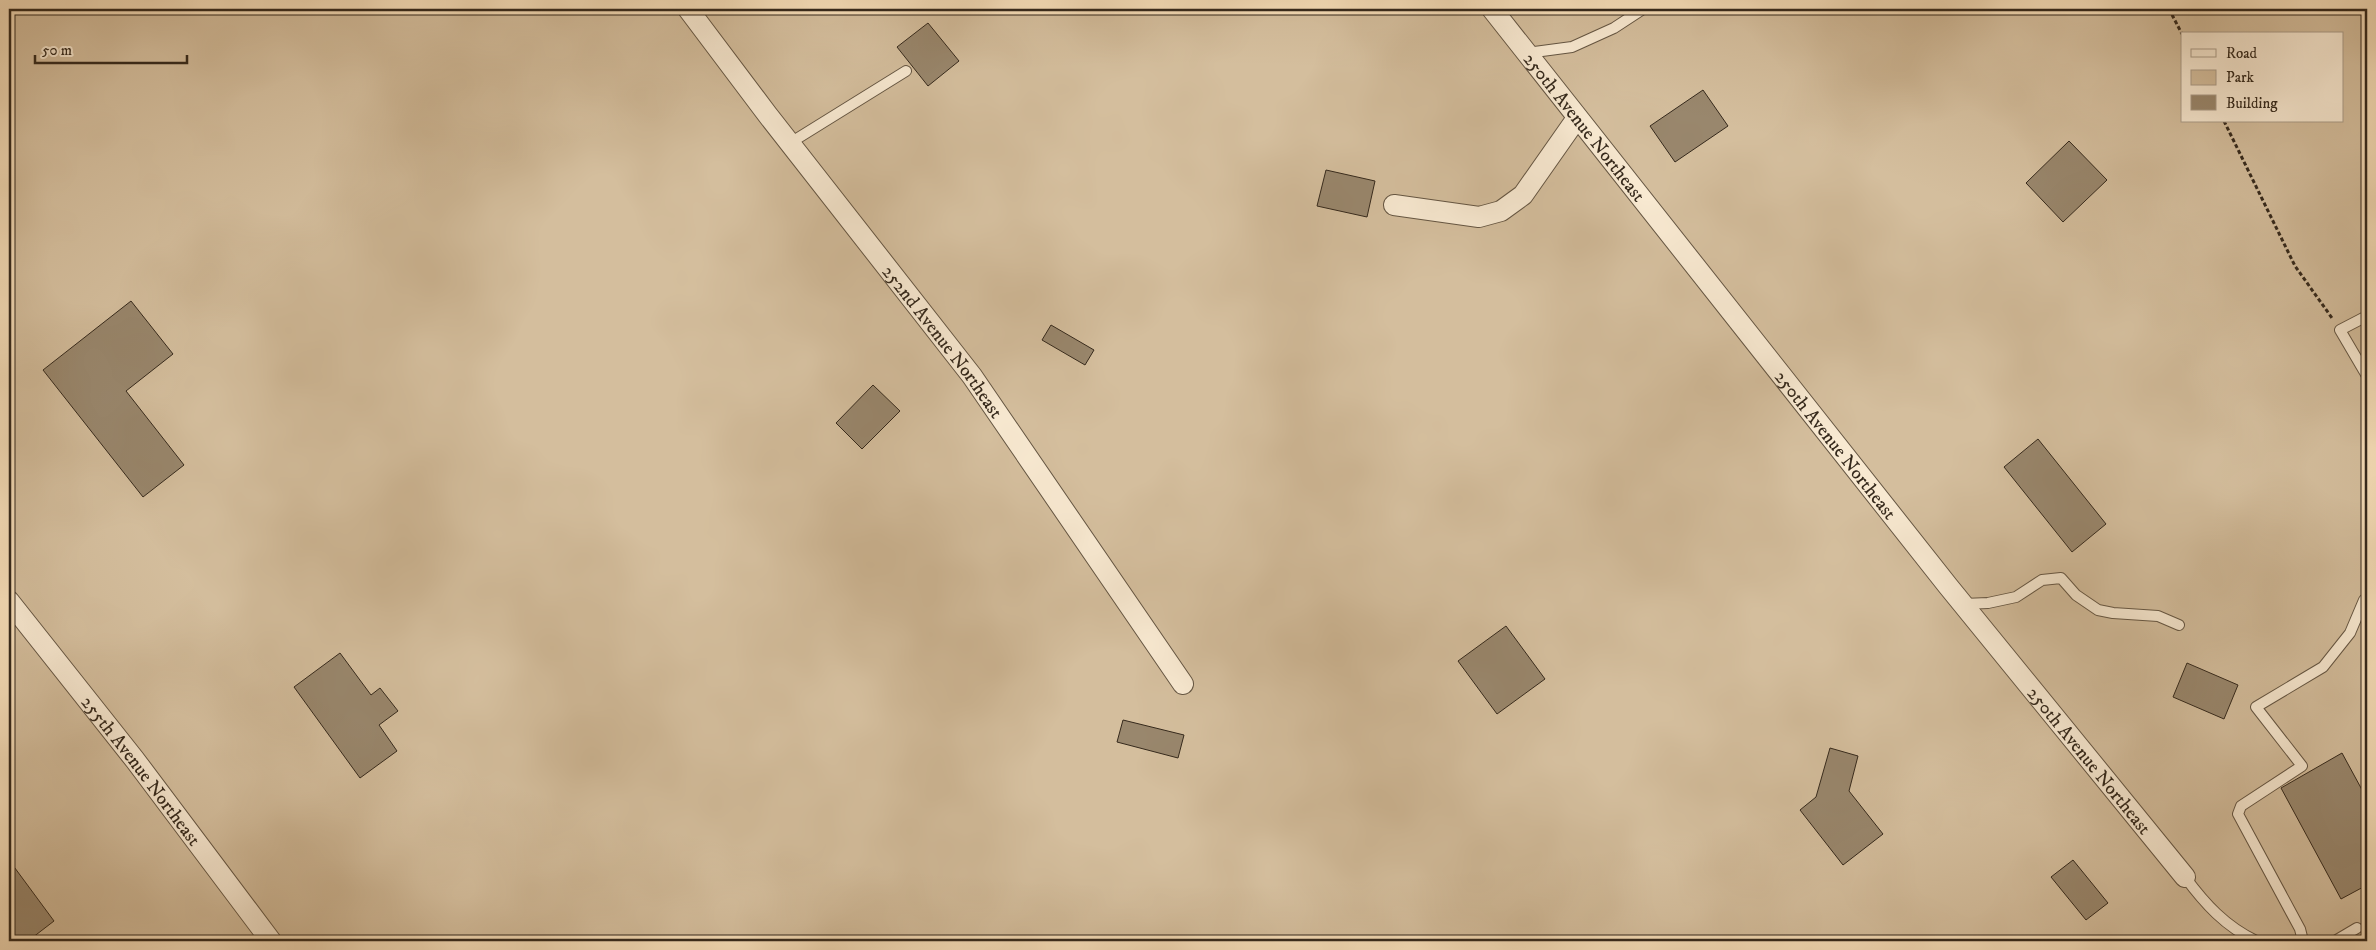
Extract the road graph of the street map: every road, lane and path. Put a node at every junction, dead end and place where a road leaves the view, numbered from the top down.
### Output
1 (688, 9) edge
2 (1492, 9) edge
3 (1643, 9) edge
4 (2169, 9) edge
5 (2181, 32) edge
6 (1527, 53) junction
7 (906, 72) dead end
8 (1577, 118) junction
9 (2224, 122) edge
10 (790, 143) junction
11 (1394, 205) dead end
12 (2367, 316) edge
13 (2340, 330) junction
14 (2367, 376) edge
15 (2367, 598) edge
16 (9, 601) edge
17 (1963, 604) junction
18 (2179, 626) dead end
19 (1184, 684) dead end
20 (2185, 877) joint
21 (2357, 928) dead end
22 (271, 941) edge
23 (2256, 941) edge
24 (2303, 941) edge
25 (2335, 941) edge

1 - 10 street, 252nd Avenue Northeast
2 - 6 street, 250th Avenue Northeast
3 - 6 lane
4 - 5 path
6 - 8 street, 250th Avenue Northeast
7 - 10 lane
8 - 11 street
8 - 17 street, 250th Avenue Northeast
9 - 13 path
10 - 19 street, 252nd Avenue Northeast
12 - 13 lane
13 - 14 lane
15 - 24 lane
16 - 22 street, 255th Avenue Northeast
17 - 18 lane
17 - 20 street, 250th Avenue Northeast
20 - 23 lane
21 - 25 lane

